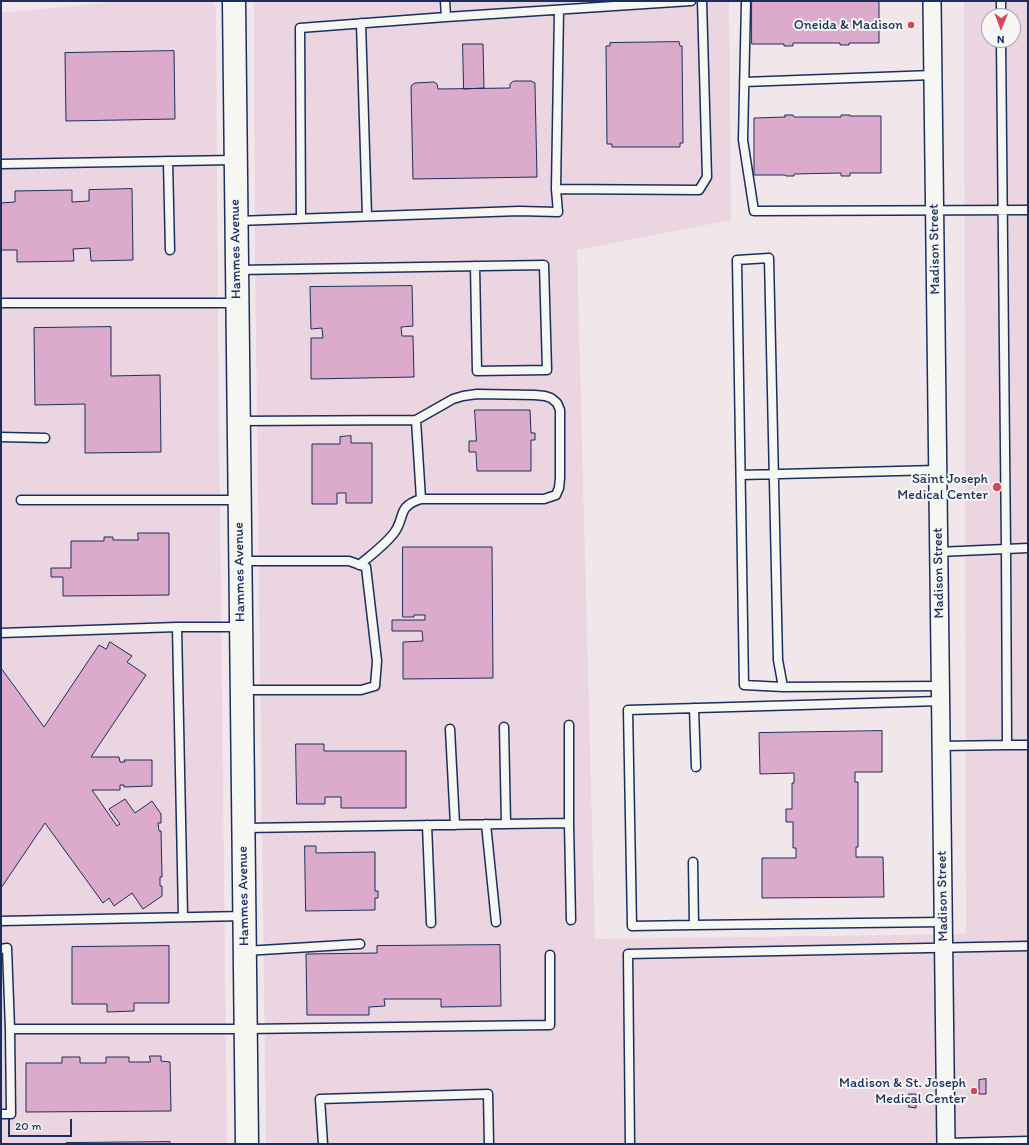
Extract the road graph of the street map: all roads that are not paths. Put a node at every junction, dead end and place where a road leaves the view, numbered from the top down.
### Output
1 (234, 1) edge
2 (445, 1) edge
3 (691, 1) edge
4 (702, 1) edge
5 (746, 1) edge
6 (932, 1) edge
7 (559, 10) junction
8 (446, 17) junction
9 (361, 23) junction
10 (1001, 48) edge
11 (933, 75) junction
12 (744, 82) junction
13 (235, 160) junction
14 (168, 161) junction
15 (1, 164) edge
16 (556, 189) junction
17 (934, 210) junction
18 (1002, 210) junction
19 (1028, 210) edge
20 (367, 216) junction
21 (300, 218) junction
22 (236, 221) junction
23 (170, 250) dead end
24 (475, 266) junction
25 (237, 270) junction
26 (1, 303) edge
27 (237, 303) junction
28 (416, 420) junction
29 (238, 421) junction
30 (1, 437) edge
31 (45, 438) dead end
32 (938, 470) junction
33 (741, 475) junction
34 (774, 475) junction
35 (421, 499) junction
36 (21, 500) dead end
37 (240, 500) junction
38 (1028, 548) edge
39 (1006, 549) junction
40 (938, 552) junction
41 (240, 561) junction
42 (360, 565) junction
43 (177, 627) junction
44 (241, 627) junction
45 (1, 633) edge
46 (783, 687) junction
47 (242, 690) junction
48 (940, 693) junction
49 (694, 708) junction
50 (569, 725) dead end
51 (504, 727) dead end
52 (450, 729) dead end
53 (1028, 744) edge
54 (941, 746) junction
55 (1007, 746) junction
56 (696, 767) dead end
57 (569, 823) junction
58 (486, 824) junction
59 (506, 824) junction
60 (427, 825) junction
61 (455, 825) junction
62 (244, 828) junction
63 (693, 862) dead end
64 (183, 916) junction
65 (244, 916) junction
66 (571, 920) dead end
67 (1, 921) edge
68 (496, 922) dead end
69 (943, 922) junction
70 (430, 923) dead end
71 (694, 925) junction
72 (360, 944) dead end
73 (1028, 946) edge
74 (943, 948) junction
75 (1, 949) edge
76 (245, 952) junction
77 (550, 955) dead end
78 (10, 1029) junction
79 (246, 1029) junction
80 (1, 1114) edge
81 (1028, 1141) edge
82 (247, 1144) edge
83 (323, 1144) edge
84 (489, 1144) edge
85 (630, 1144) edge
86 (946, 1144) edge

1 - 13 street, Hammes Avenue
2 - 8 lane
3 - 7 lane
4 - 16 lane
5 - 12 lane
6 - 11 street, Madison Street
7 - 8 lane
7 - 16 lane
8 - 9 lane
9 - 20 lane
9 - 21 lane
10 - 18 lane
11 - 12 lane
11 - 17 street, Madison Street
12 - 17 lane
13 - 14 lane
13 - 22 street, Hammes Avenue
14 - 15 lane
14 - 23 lane
16 - 20 lane
17 - 18 lane
17 - 32 street, Madison Street
18 - 19 lane
18 - 39 lane
20 - 21 lane
21 - 22 lane
22 - 25 street, Hammes Avenue
24 - 24 lane
24 - 25 lane
25 - 27 street, Hammes Avenue
26 - 27 lane
27 - 29 street, Hammes Avenue
28 - 29 lane
28 - 35 lane
28 - 35 lane
29 - 37 street, Hammes Avenue
30 - 31 lane
32 - 34 lane
32 - 40 street, Madison Street
33 - 34 lane
33 - 34 lane
33 - 46 lane
34 - 46 lane
35 - 42 lane
36 - 37 lane
37 - 41 street, Hammes Avenue
38 - 39 lane
39 - 40 lane
39 - 55 lane
40 - 48 street, Madison Street
41 - 42 lane
41 - 44 street, Hammes Avenue
42 - 47 lane
43 - 44 lane
43 - 45 lane
43 - 64 lane
44 - 47 street, Hammes Avenue
46 - 48 lane
47 - 62 street, Hammes Avenue
48 - 49 lane
48 - 54 street, Madison Street
49 - 56 lane
49 - 71 lane
50 - 57 lane
51 - 59 lane
52 - 61 lane
53 - 55 lane
54 - 55 lane
54 - 69 street, Madison Street
57 - 59 lane
57 - 66 lane
58 - 59 lane
58 - 61 lane
58 - 68 lane
60 - 61 lane
60 - 62 lane
60 - 70 lane
62 - 65 street, Hammes Avenue
63 - 71 lane
64 - 65 lane
64 - 67 lane
65 - 76 street, Hammes Avenue
69 - 71 lane
69 - 74 street, Madison Street
72 - 76 lane
73 - 74 lane
74 - 85 lane
74 - 86 street, Madison Street
75 - 78 lane
76 - 79 street, Hammes Avenue
77 - 79 lane
78 - 79 lane
78 - 80 lane
79 - 82 street, Hammes Avenue
81 - 86 lane
83 - 84 lane

